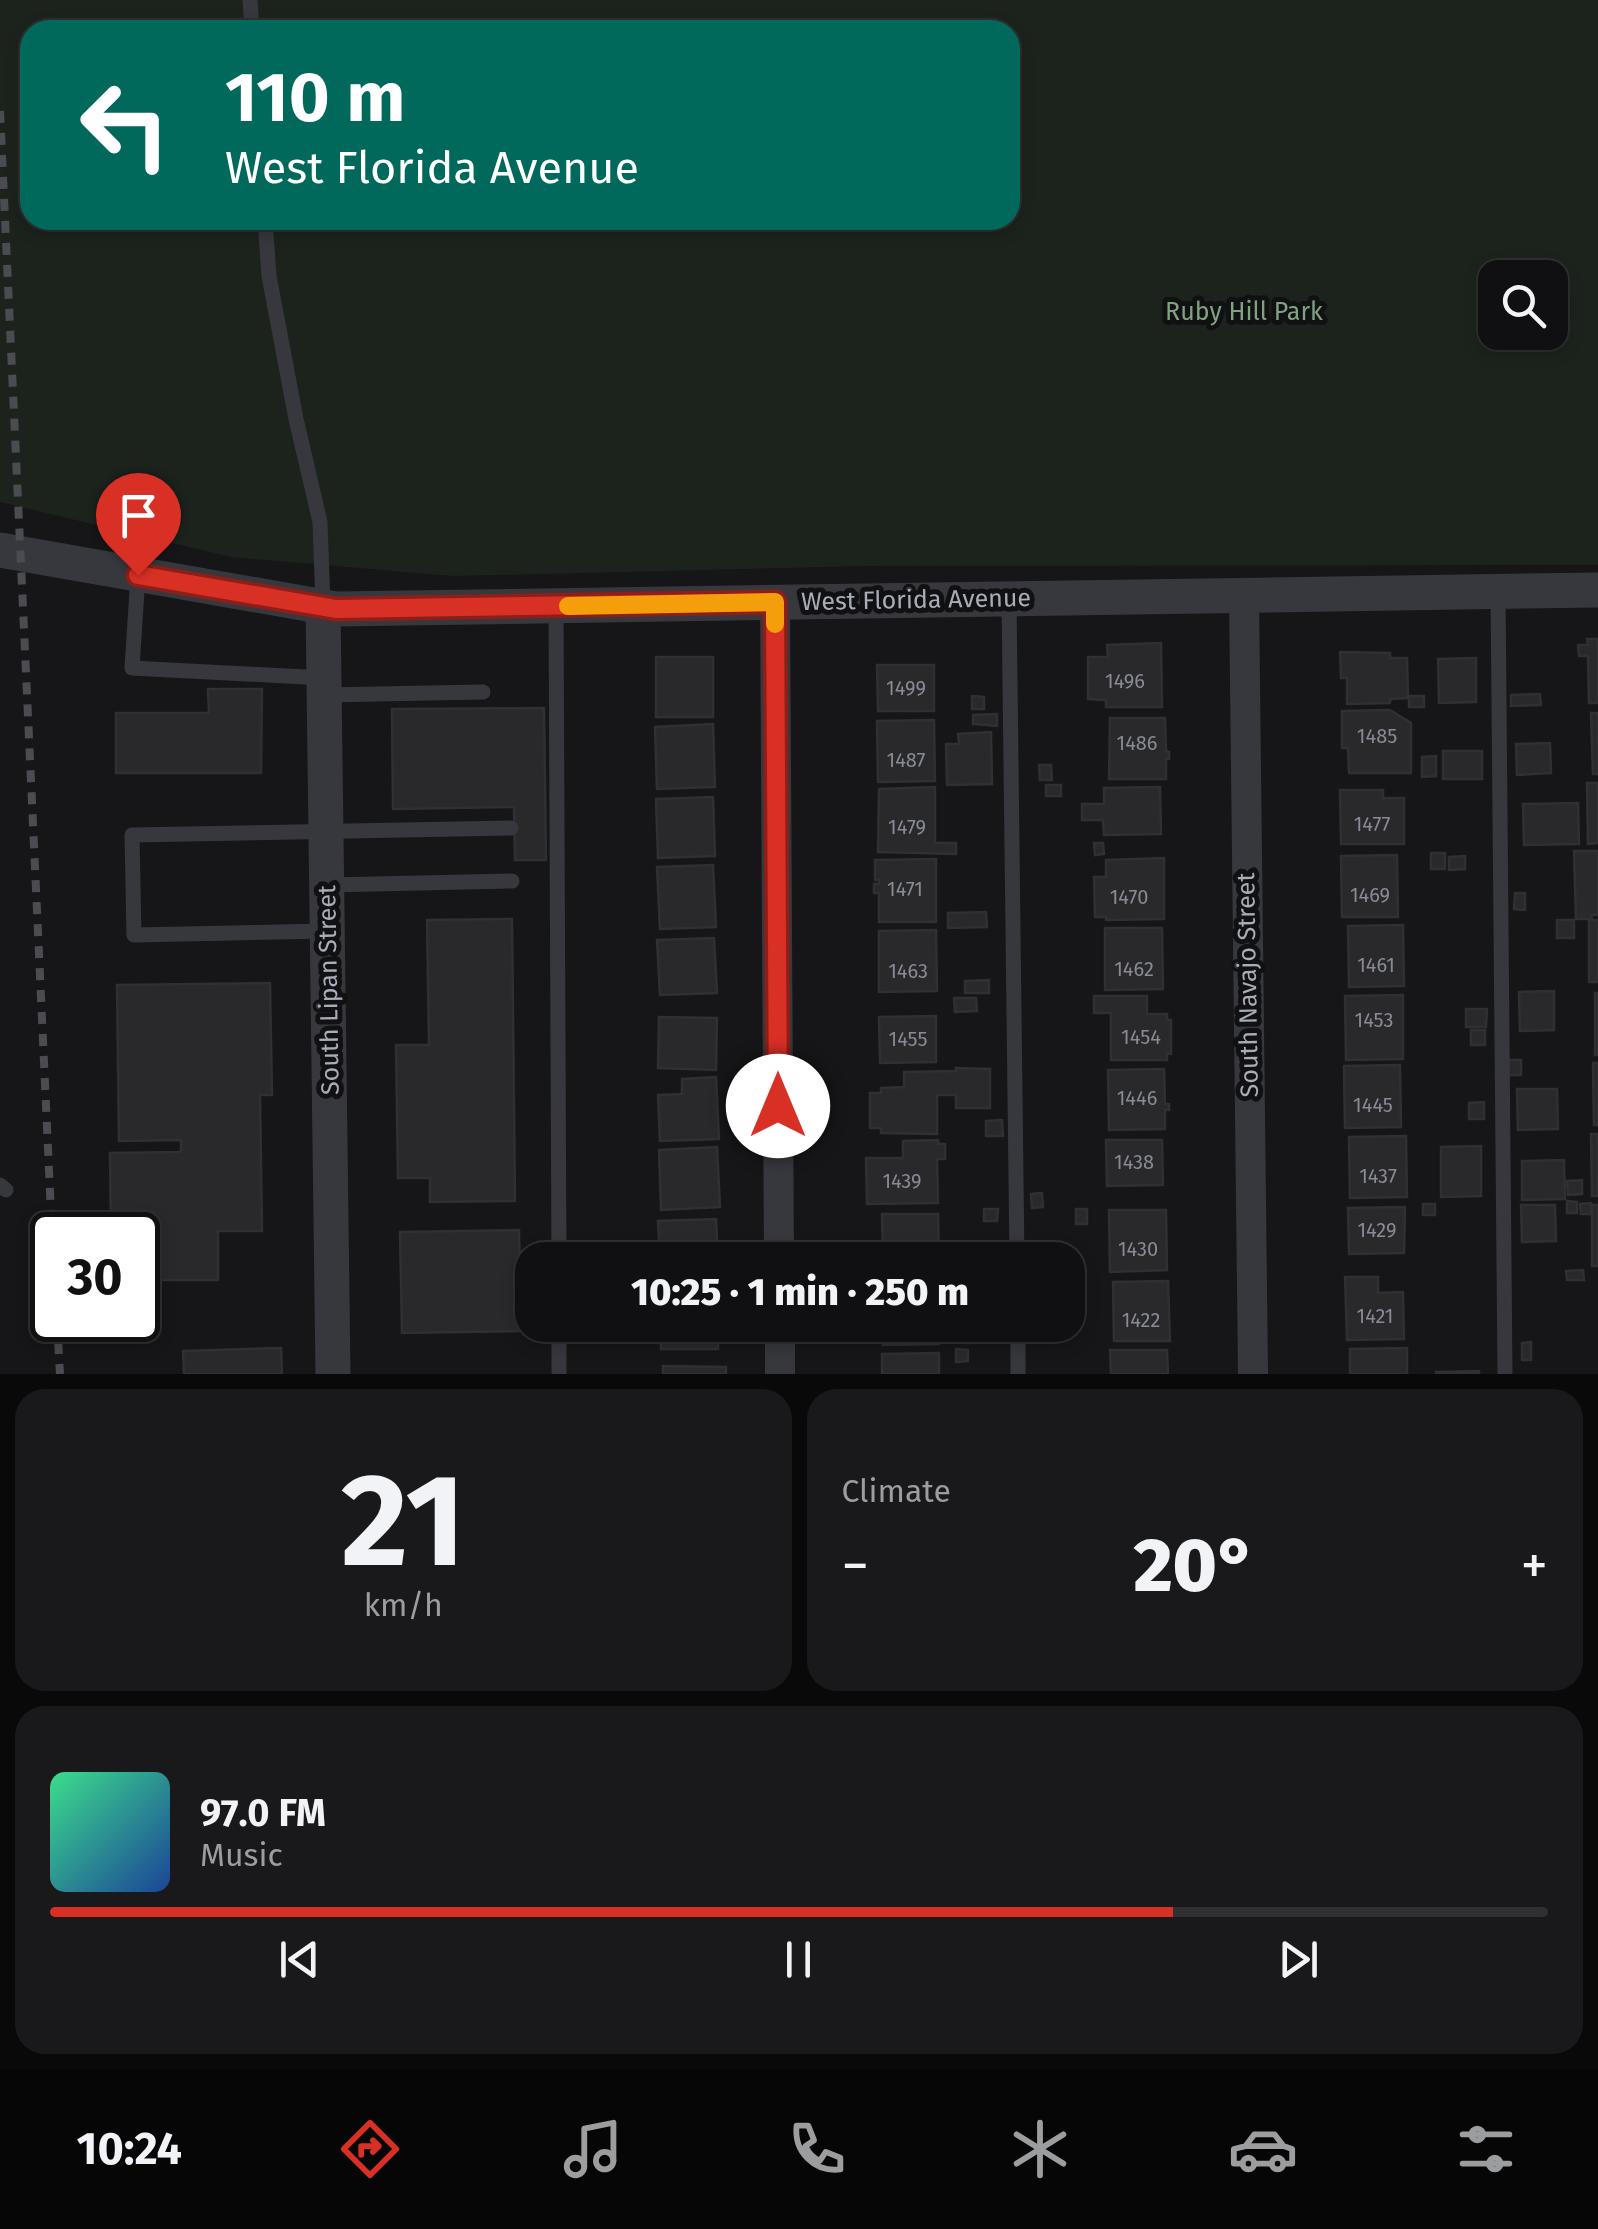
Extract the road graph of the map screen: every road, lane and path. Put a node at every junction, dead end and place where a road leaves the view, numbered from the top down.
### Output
1 (265, 230) edge
2 (0, 550) edge
3 (138, 575) junction
4 (1598, 590) edge
5 (1498, 591) junction
6 (1244, 595) junction
7 (1009, 599) junction
8 (775, 602) junction
9 (323, 606) junction
10 (556, 606) junction
11 (324, 686) junction
12 (483, 692) dead end
13 (511, 828) dead end
14 (327, 832) junction
15 (512, 881) dead end
16 (328, 884) junction
17 (328, 931) junction
18 (559, 1242) edge
19 (779, 1242) edge
20 (1017, 1242) edge
21 (559, 1342) edge
22 (780, 1342) edge
23 (1018, 1342) edge
24 (334, 1374) edge
25 (559, 1374) edge
26 (780, 1374) edge
27 (1018, 1374) edge
28 (1253, 1374) edge
29 (1504, 1374) edge

1 - 9 lane
2 - 3 street, West Florida Avenue
3 - 9 street, West Florida Avenue
3 - 11 lane
4 - 5 street, West Florida Avenue
5 - 6 street, West Florida Avenue
5 - 29 lane
6 - 7 street, West Florida Avenue
6 - 28 street, South Navajo Street
7 - 8 street, West Florida Avenue
7 - 20 lane
8 - 10 street, West Florida Avenue
8 - 19 street
9 - 10 street, West Florida Avenue
9 - 11 street, South Lipan Street
10 - 18 lane
11 - 12 lane
11 - 14 street, South Lipan Street
13 - 14 lane
14 - 16 street, South Lipan Street
14 - 17 lane
15 - 16 lane
16 - 17 street, South Lipan Street
17 - 24 street, South Lipan Street
21 - 25 lane
22 - 26 street
23 - 27 lane

